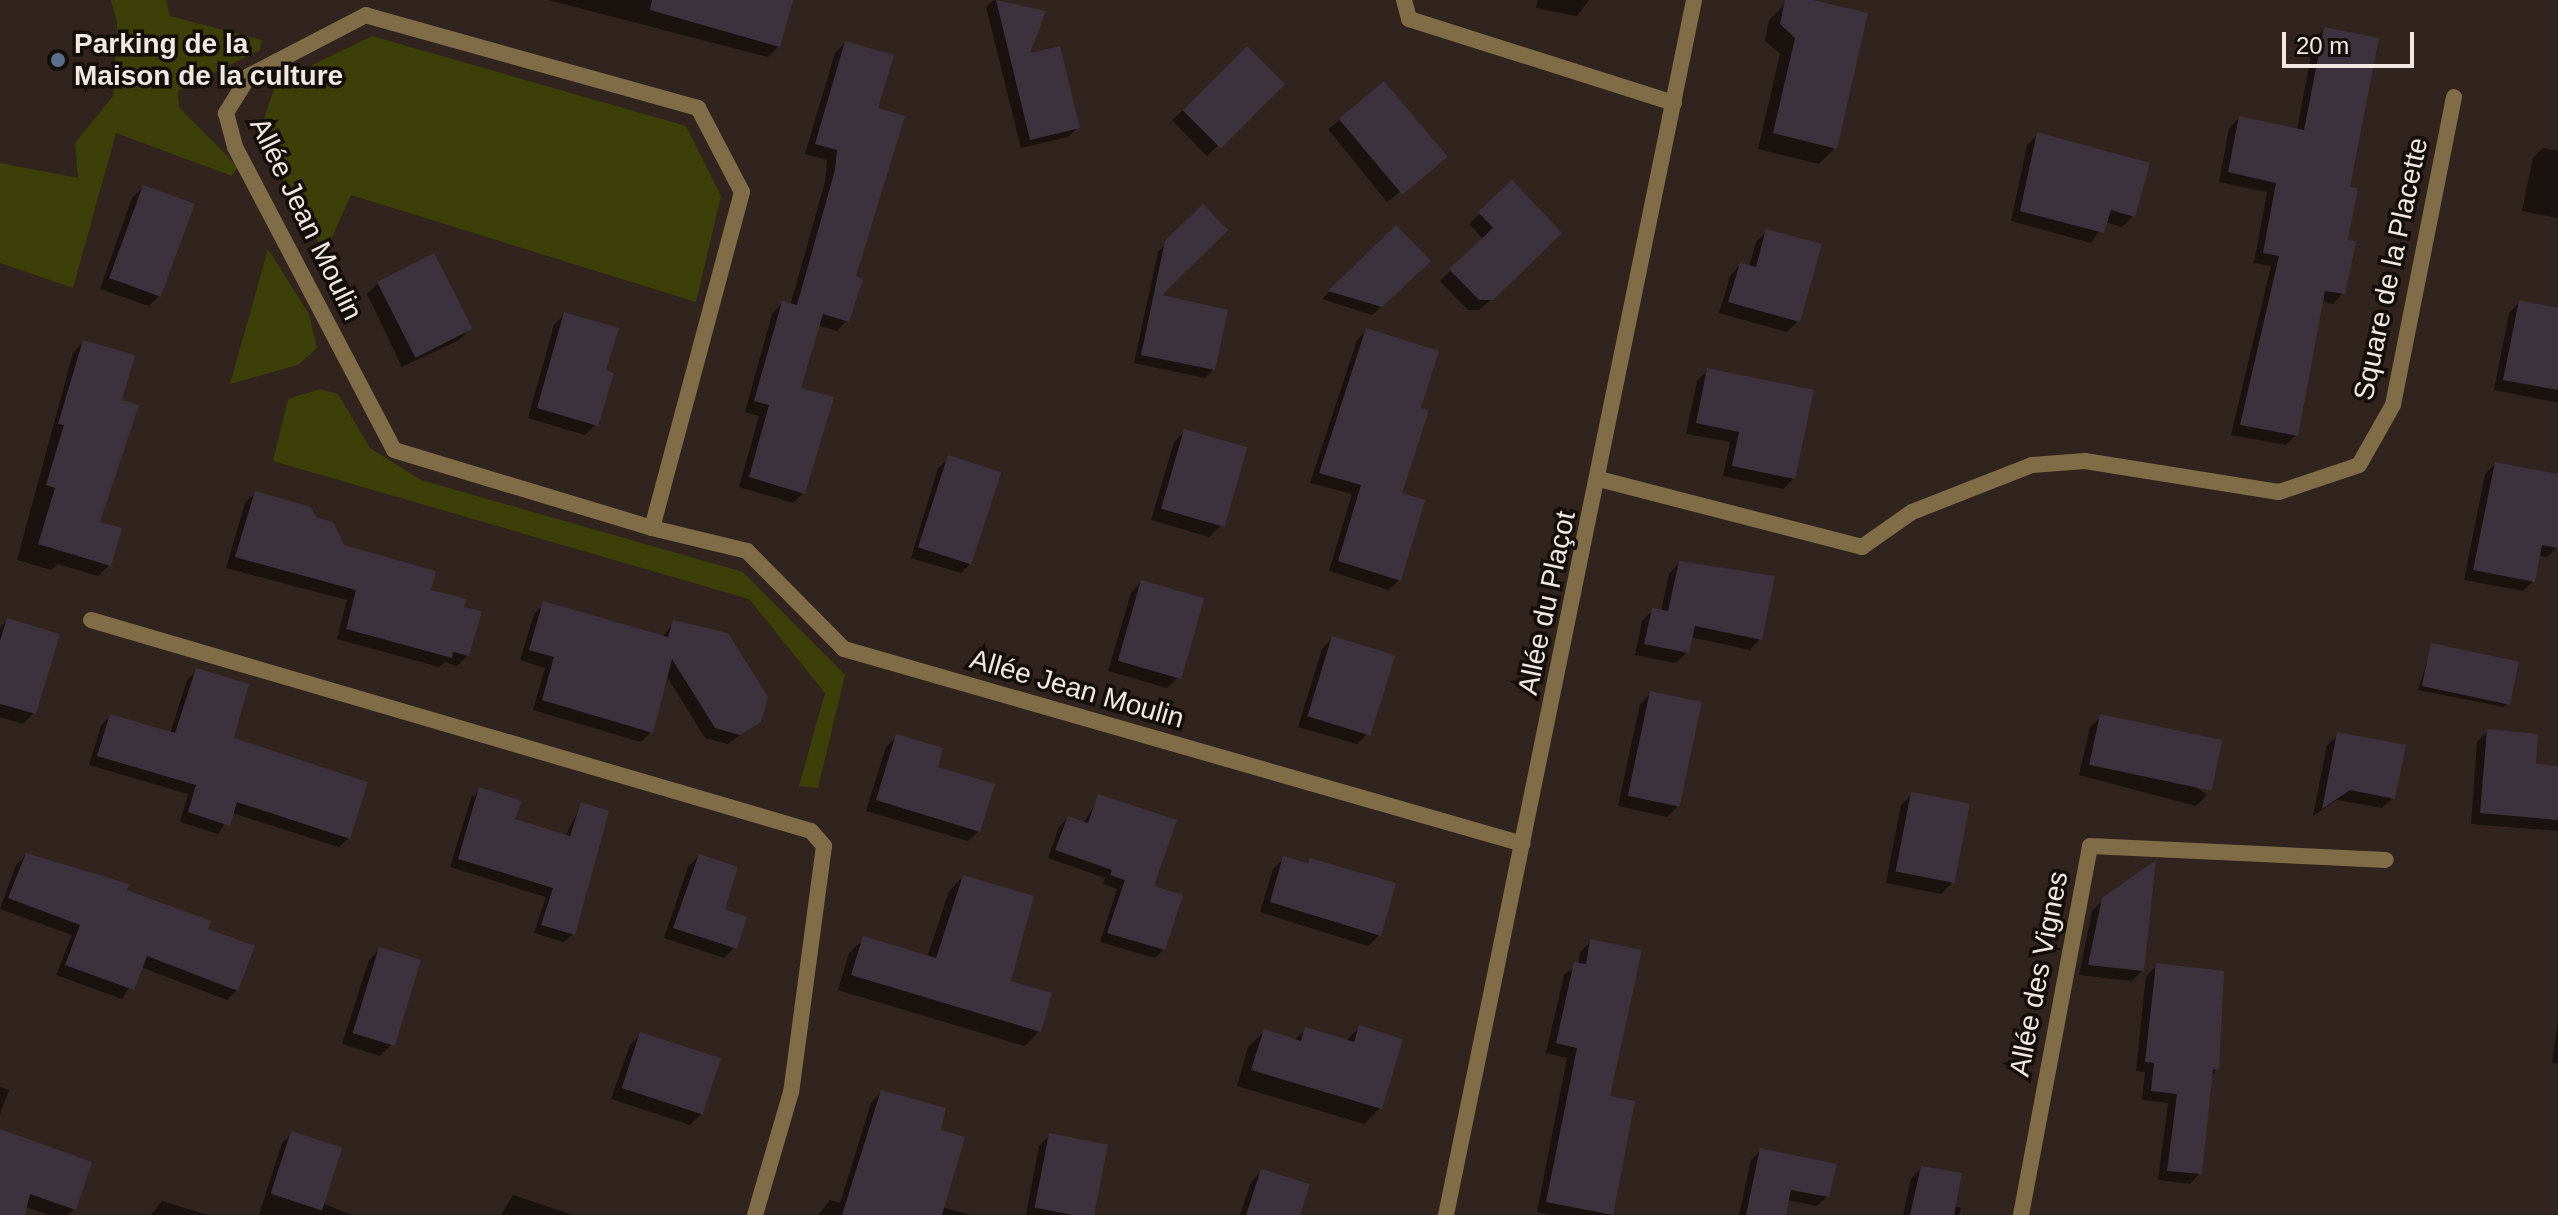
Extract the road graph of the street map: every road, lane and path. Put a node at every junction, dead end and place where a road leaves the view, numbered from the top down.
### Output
1 (1404, 0) edge
2 (1694, 0) edge
3 (2454, 97) dead end
4 (1674, 103) junction
5 (1599, 479) junction
6 (652, 528) junction
7 (91, 620) dead end
8 (1523, 844) junction
9 (2386, 860) dead end
10 (755, 1215) edge
11 (1446, 1215) edge
12 (2021, 1215) edge

1 - 4 street
2 - 4 street, Allée du Plaçot
3 - 5 street, Square de la Placette
4 - 5 street, Allée du Plaçot
5 - 8 street, Allée du Plaçot
6 - 6 street, Allée Jean Moulin
6 - 8 street, Allée Jean Moulin
7 - 10 street
8 - 11 street, Allée du Plaçot
9 - 12 street, Allée des Vignes

